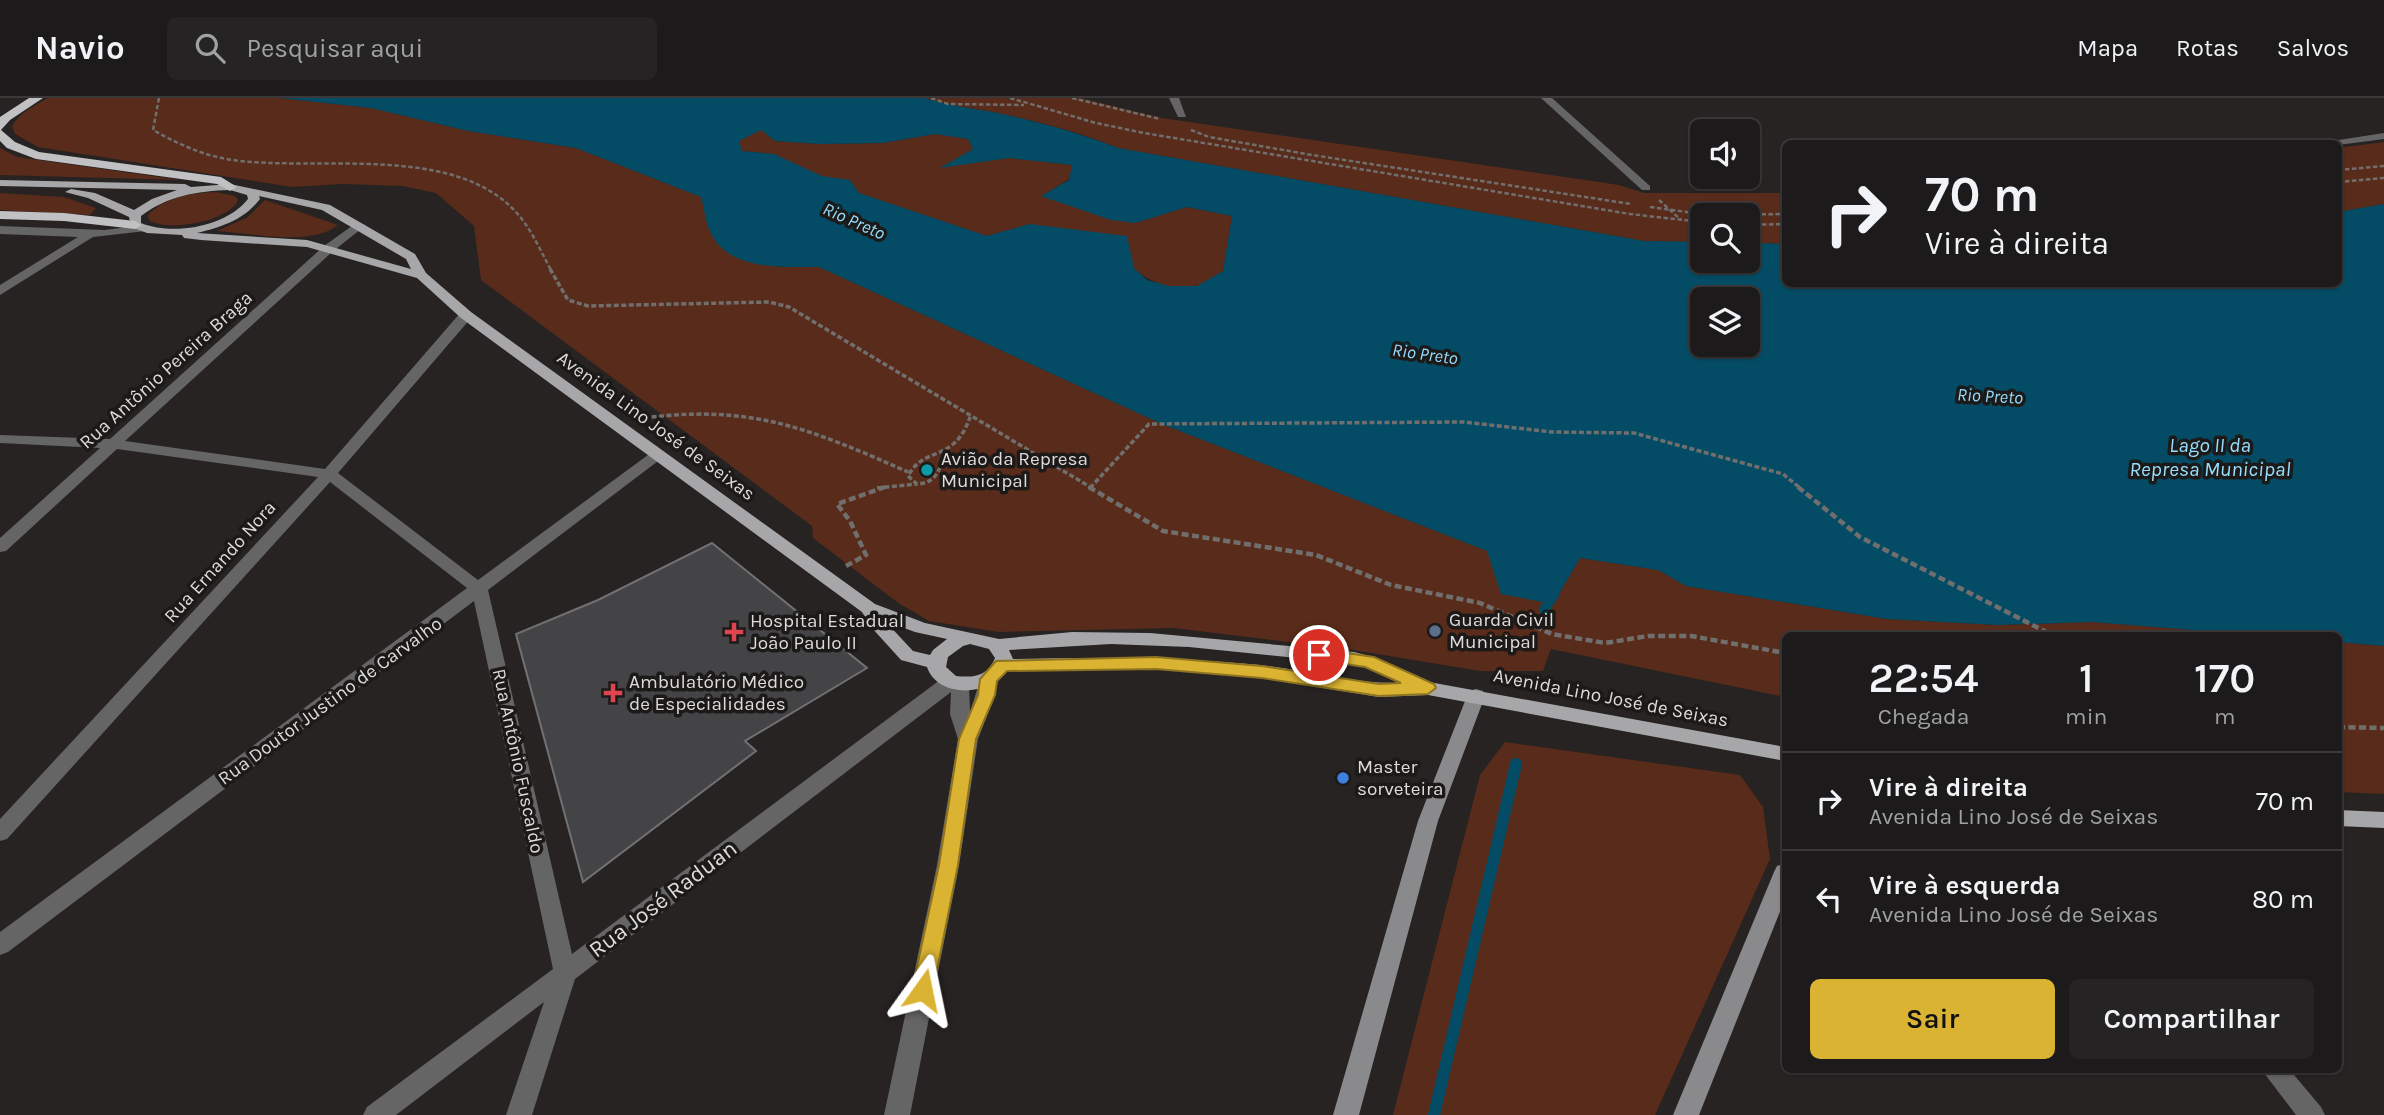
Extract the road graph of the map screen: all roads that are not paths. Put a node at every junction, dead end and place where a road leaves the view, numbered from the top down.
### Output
1 (17, 98) edge
2 (37, 98) edge
3 (1174, 98) edge
4 (1546, 98) edge
5 (0, 106) edge
6 (1182, 115) dead end
7 (0, 127) edge
8 (0, 134) edge
9 (2384, 136) edge
10 (2342, 141) edge
11 (0, 183) edge
12 (19, 184) junction
13 (207, 188) junction
14 (237, 188) junction
15 (1646, 188) road end
16 (0, 215) edge
17 (137, 223) junction
18 (360, 225) junction
19 (0, 230) edge
20 (172, 232) junction
21 (90, 234) junction
22 (328, 249) junction
23 (421, 275) junction
24 (0, 291) edge
25 (466, 315) junction
26 (0, 439) edge
27 (114, 444) junction
28 (657, 455) junction
29 (329, 474) junction
30 (0, 547) edge
31 (480, 590) junction
32 (869, 608) junction
33 (970, 638) junction
34 (998, 645) junction
35 (935, 663) junction
36 (995, 672) junction
37 (955, 683) junction
38 (1428, 688) junction
39 (1476, 696) junction
40 (968, 739) junction
41 (1782, 753) edge
42 (2342, 818) edge
43 (2384, 820) edge
44 (0, 834) edge
45 (1782, 879) edge
46 (0, 945) edge
47 (565, 973) junction
48 (2276, 1073) edge
49 (376, 1115) edge
50 (519, 1115) edge
51 (897, 1115) edge
52 (1346, 1115) edge
53 (1686, 1115) edge
54 (2312, 1115) edge

1 - 5 highway
2 - 7 highway
3 - 6 street
4 - 15 street
8 - 14 highway
9 - 10 street
11 - 12 main road
12 - 13 main road
12 - 17 main road
13 - 14 main road, Avenida Lino José de Seixas
13 - 17 main road
14 - 18 main road, Avenida Lino José de Seixas
14 - 20 main road
16 - 17 highway
17 - 20 main road
17 - 21 street
18 - 22 street, Rua Antônio Pereira Braga
18 - 23 main road, Avenida Lino José de Seixas
19 - 21 street
20 - 22 main road, Avenida Lino José de Seixas
21 - 24 street
22 - 23 main road, Avenida Lino José de Seixas
22 - 27 street, Rua Antônio Pereira Braga
23 - 25 main road, Avenida Lino José de Seixas
25 - 28 main road, Avenida Lino José de Seixas
25 - 29 street, Rua Ernando Nora
26 - 27 street
27 - 29 street
27 - 30 street, Rua Antônio Pereira Braga
28 - 31 street, Rua Doutor Justino de Carvalho
28 - 32 main road, Avenida Lino José de Seixas
29 - 31 street
29 - 44 street, Rua Ernando Nora
31 - 46 street, Rua Doutor Justino de Carvalho
31 - 47 street, Rua Antônio Fuscaldo
32 - 33 main road, Avenida Lino José de Seixas
32 - 35 main road, Avenida Lino José de Seixas
33 - 34 main road
33 - 35 main road
34 - 36 main road
34 - 38 main road, Avenida Lino José de Seixas
35 - 37 main road
36 - 37 main road
36 - 38 main road, Avenida Lino José de Seixas
36 - 40 street
37 - 40 street
37 - 47 street, Rua José Raduan
38 - 39 main road, Avenida Lino José de Seixas
39 - 41 main road, Avenida Lino José de Seixas
39 - 52 main road
40 - 51 street
42 - 43 main road
45 - 53 main road
47 - 49 street, Rua José Raduan
47 - 50 street
48 - 54 street

